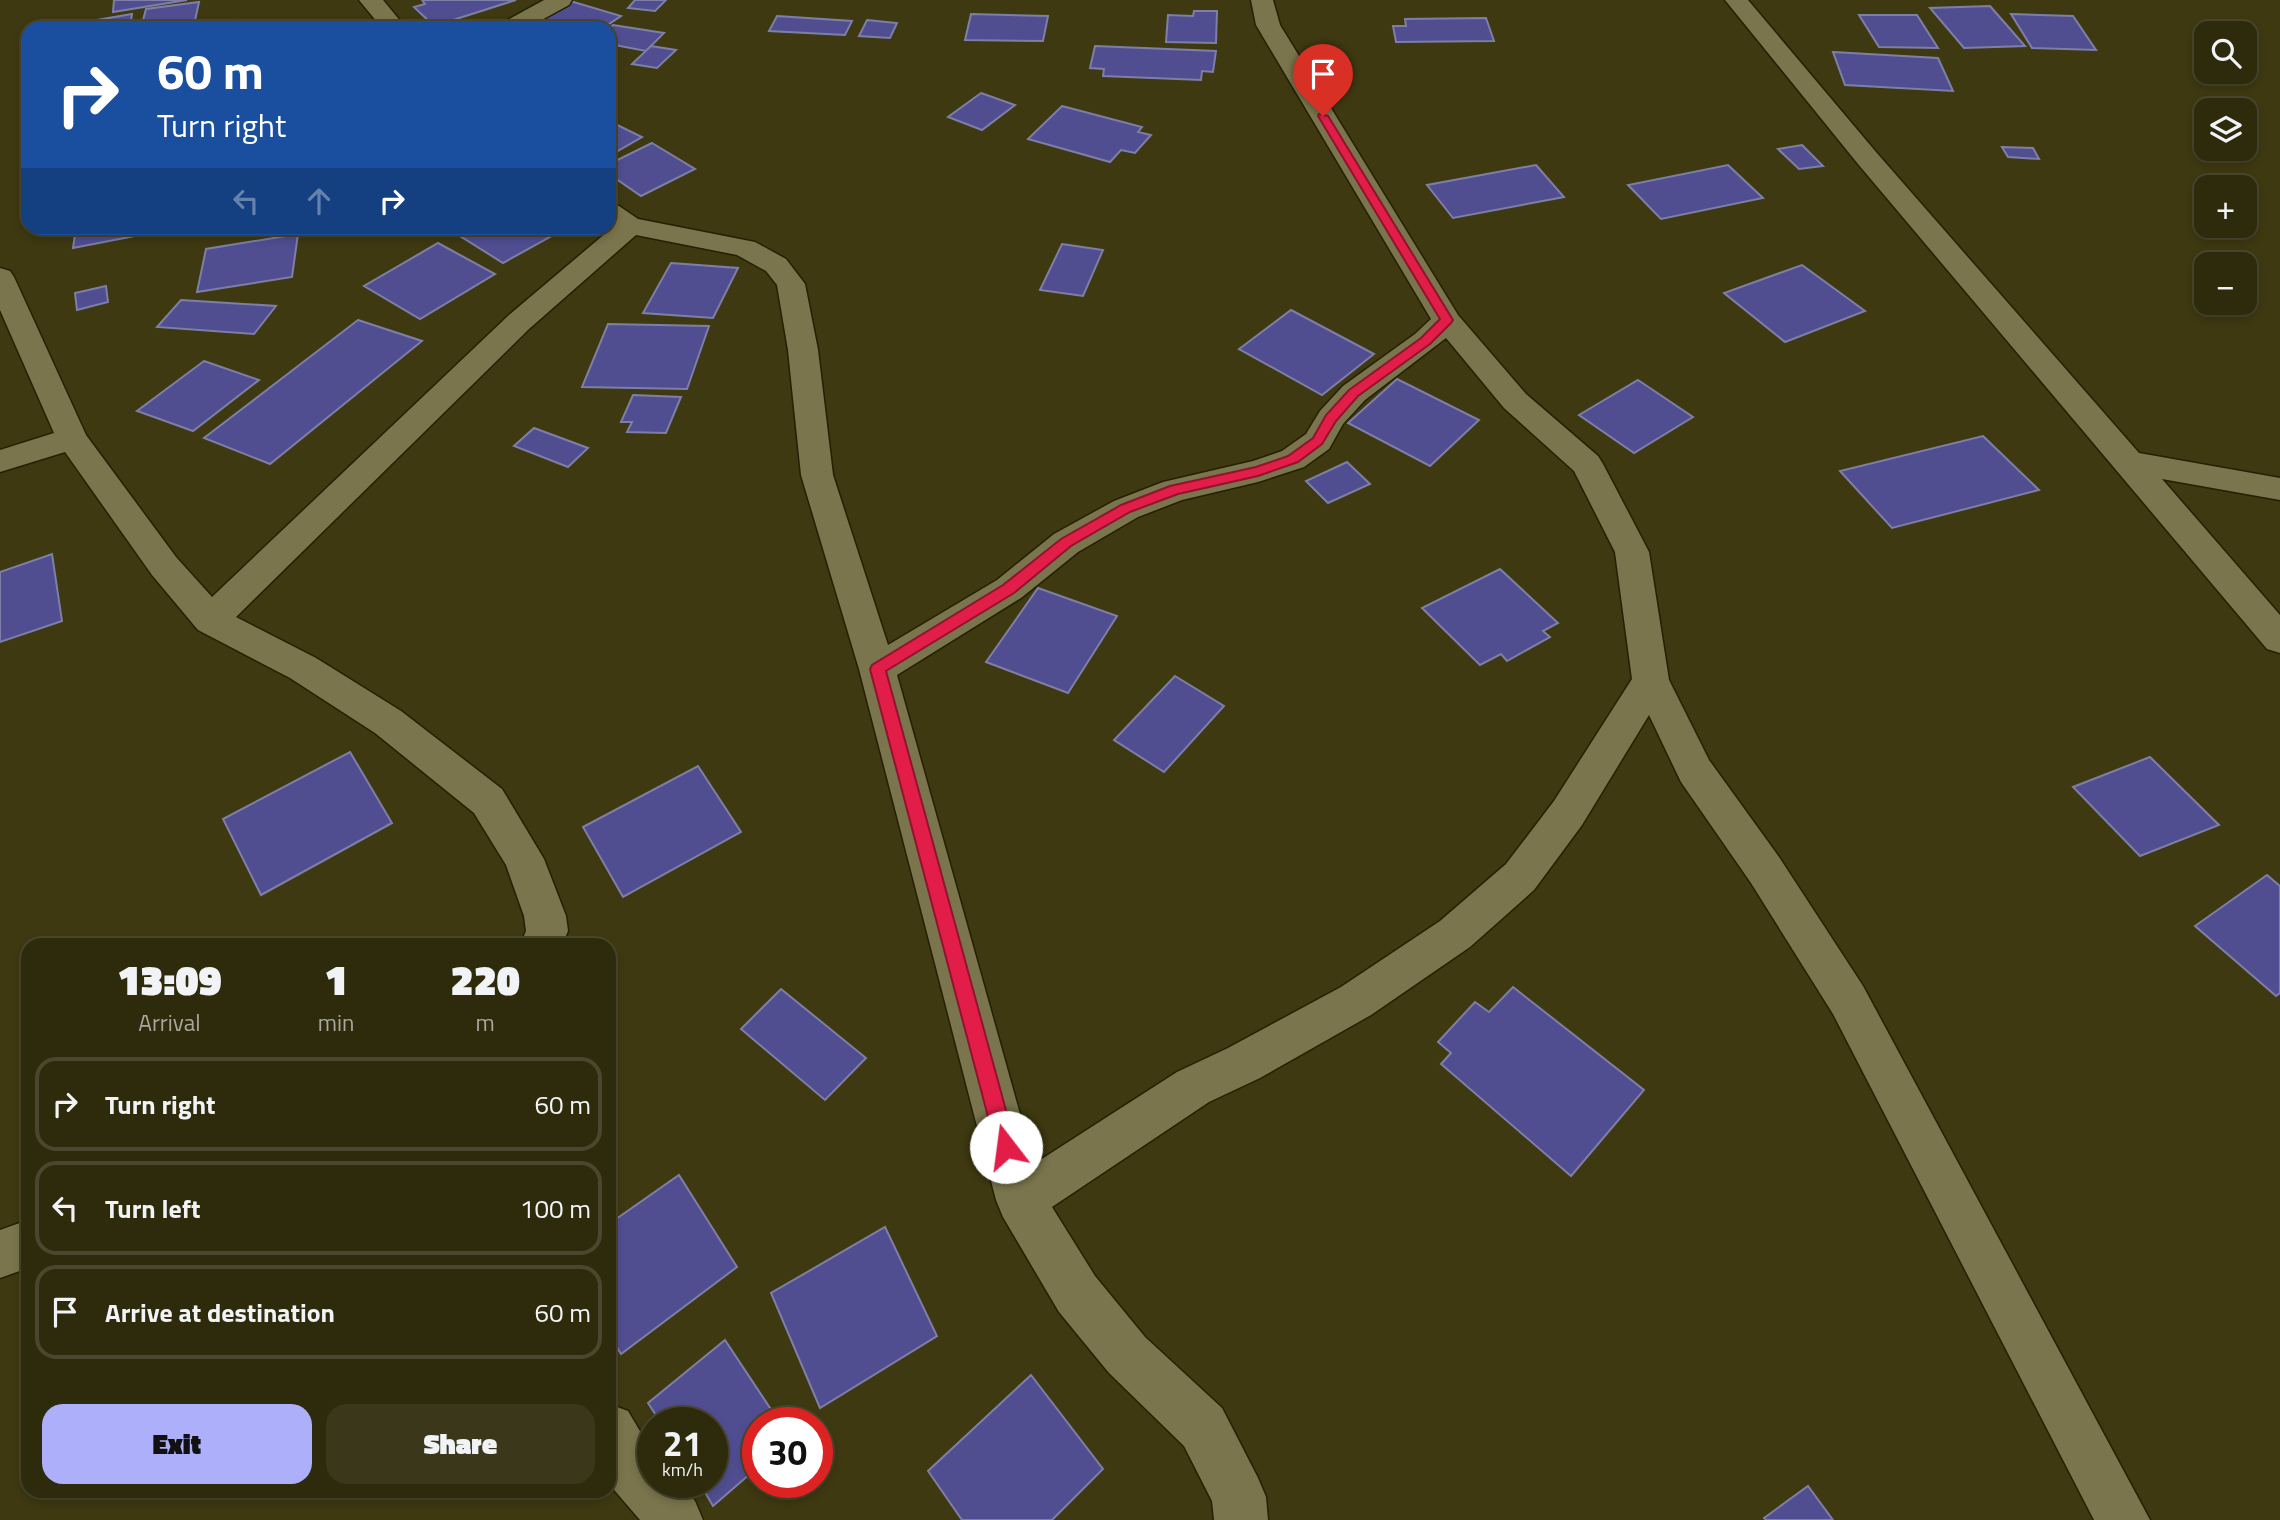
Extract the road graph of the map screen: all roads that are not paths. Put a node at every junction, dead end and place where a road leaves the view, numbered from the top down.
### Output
1 (370, 0) edge
2 (561, 0) edge
3 (1262, 0) edge
4 (1736, 0) edge
5 (389, 21) edge
6 (523, 21) edge
7 (620, 219) edge
8 (604, 235) edge
9 (0, 277) edge
10 (1447, 320) junction
11 (72, 438) junction
12 (0, 461) edge
13 (2128, 462) junction
14 (2280, 488) edge
15 (211, 620) junction
16 (2280, 639) edge
17 (877, 669) junction
18 (1651, 680) junction
19 (544, 938) edge
20 (1020, 1200) junction
21 (21, 1246) edge
22 (0, 1254) edge
23 (616, 1443) edge
24 (676, 1520) edge
25 (1241, 1520) edge
26 (2123, 1520) edge

1 - 5 street
2 - 6 street
3 - 10 street
4 - 13 street
7 - 17 street
8 - 15 street
9 - 11 street
10 - 17 street
10 - 18 street
11 - 12 street
11 - 15 street
13 - 14 street
13 - 16 street
15 - 19 street
17 - 20 street
18 - 20 street
18 - 26 street
20 - 25 street
21 - 22 street
23 - 24 street

